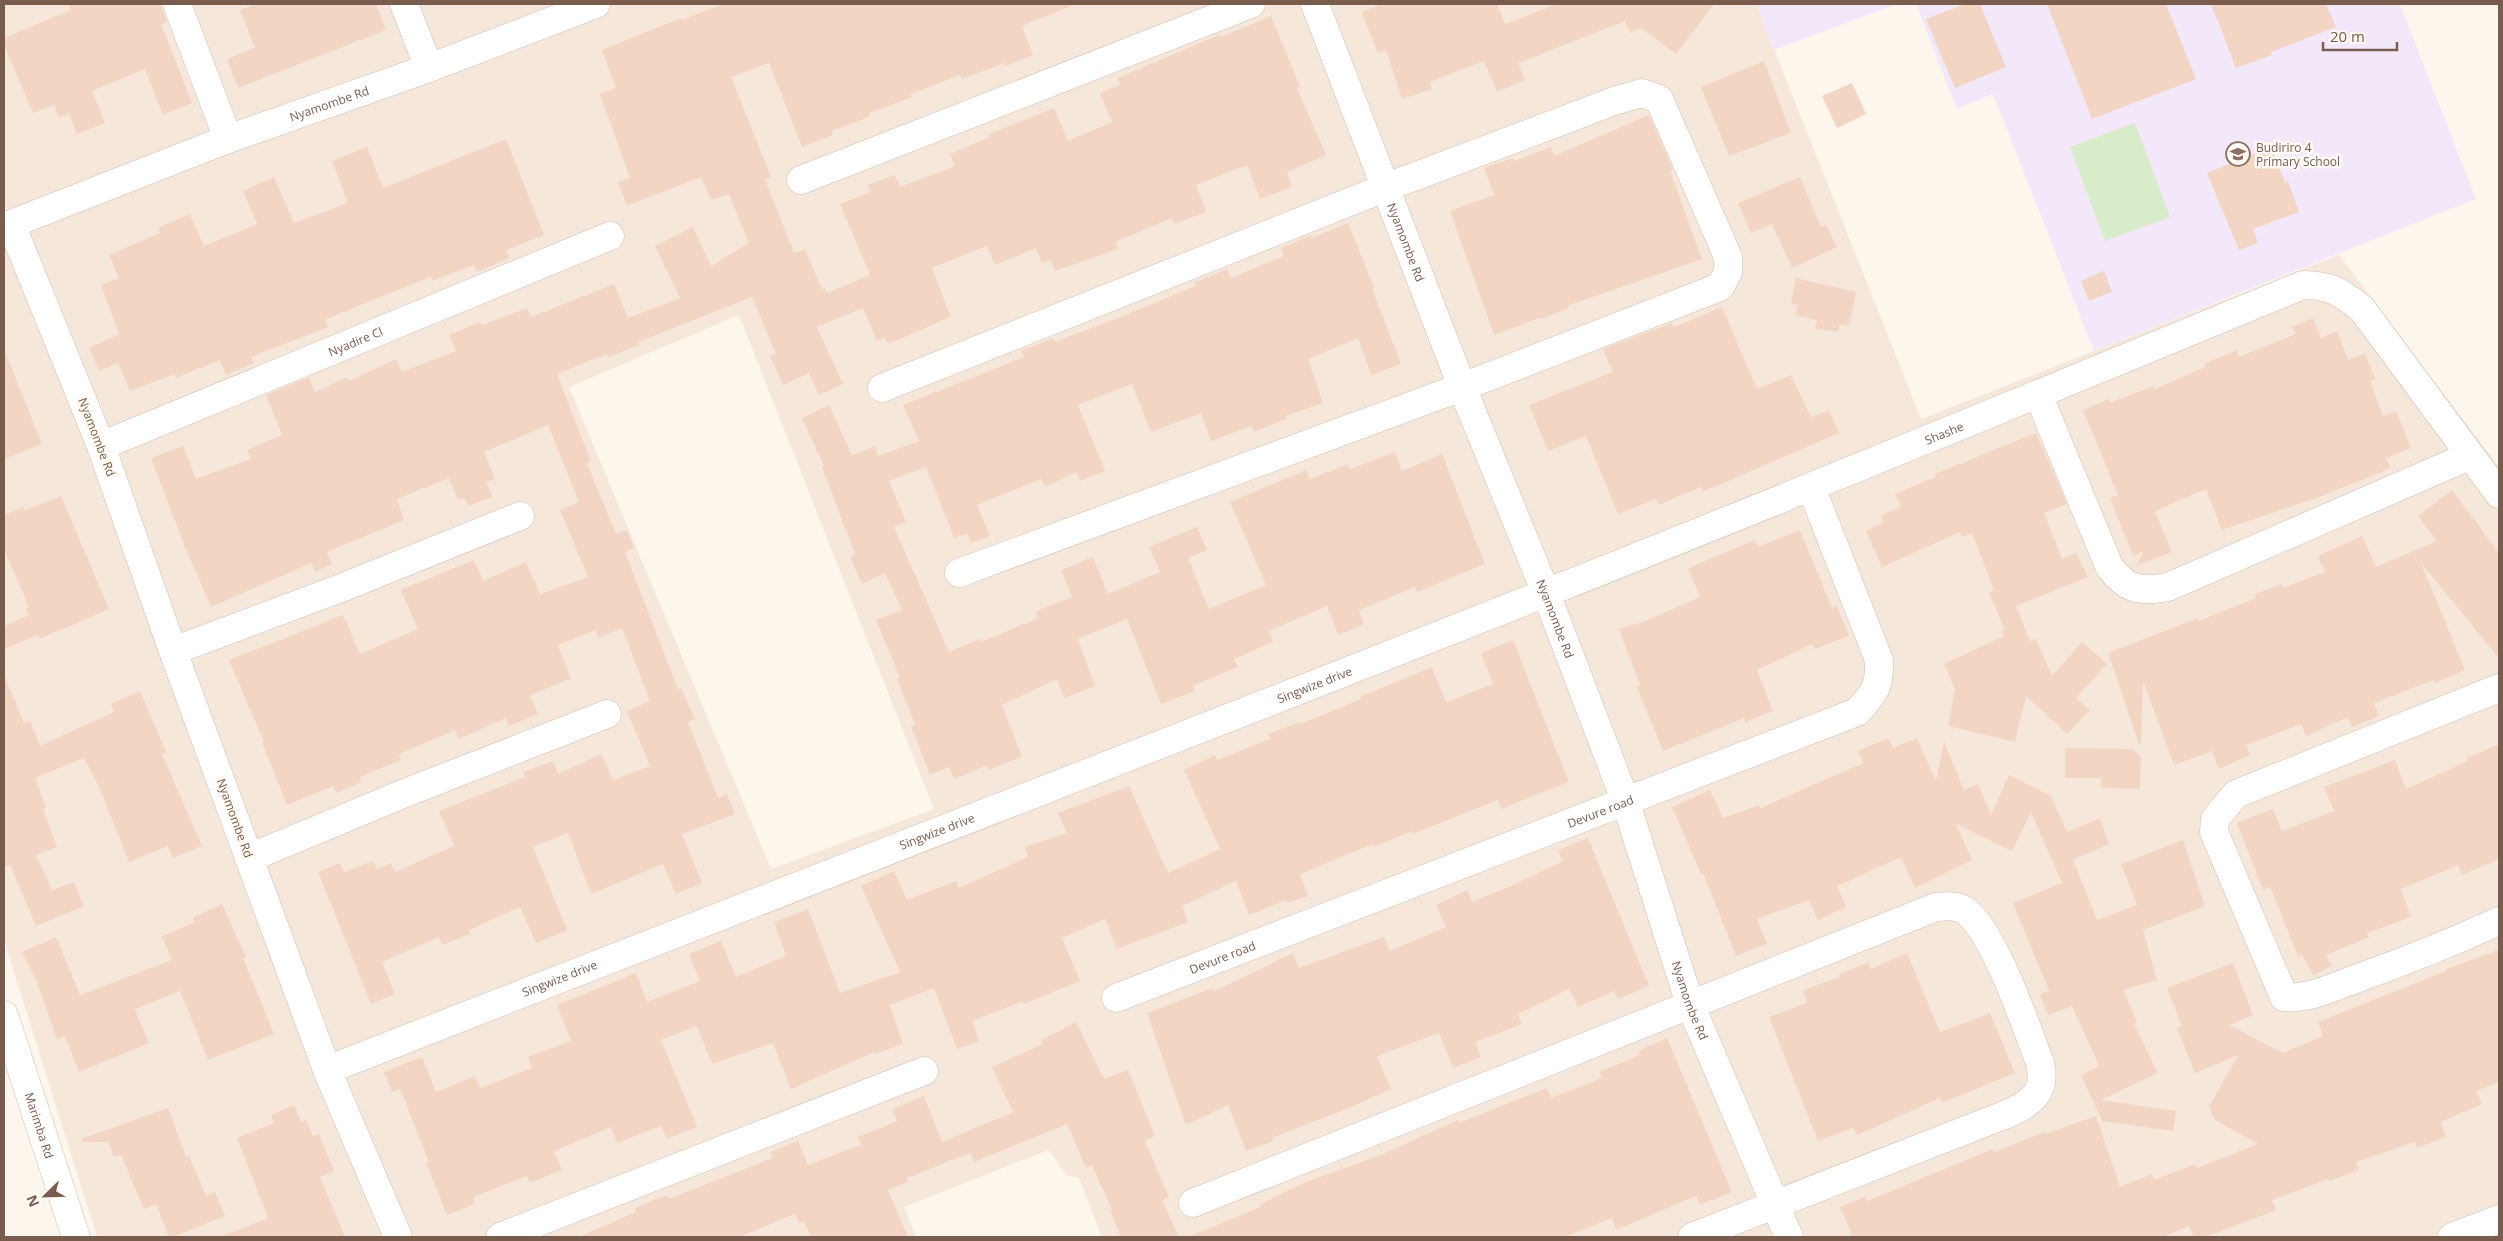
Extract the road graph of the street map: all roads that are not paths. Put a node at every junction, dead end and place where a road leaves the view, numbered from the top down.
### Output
1 (177, 4) edge
2 (404, 4) edge
3 (596, 4) edge
4 (1251, 4) edge
5 (1314, 4) edge
6 (429, 68) junction
7 (228, 139) junction
8 (802, 180) dead end
9 (1387, 187) junction
10 (7, 226) edge
11 (610, 236) dead end
12 (1462, 387) junction
13 (882, 388) dead end
14 (2038, 394) junction
15 (101, 446) junction
16 (2469, 456) junction
17 (1811, 487) junction
18 (2499, 494) edge
19 (520, 516) dead end
20 (959, 572) dead end
21 (1546, 593) junction
22 (173, 651) junction
23 (2499, 688) edge
24 (608, 714) dead end
25 (1625, 800) junction
26 (249, 858) junction
27 (2499, 921) edge
28 (1116, 998) dead end
29 (1690, 1004) junction
30 (4, 1015) edge
31 (327, 1070) junction
32 (924, 1072) dead end
33 (1193, 1203) dead end
34 (1775, 1206) junction
35 (2499, 1219) edge
36 (76, 1237) edge
37 (398, 1237) edge
38 (500, 1237) edge
39 (1692, 1237) edge
40 (1788, 1237) edge
41 (2452, 1237) edge

1 - 7 street
2 - 6 street
3 - 6 street, Nyamombe Rd
4 - 8 street
5 - 9 street, Nyamombe Rd
6 - 7 street, Nyamombe Rd
7 - 10 street, Nyamombe Rd
9 - 12 street, Nyamombe Rd
9 - 12 street
9 - 13 street
10 - 15 street, Nyamombe Rd
11 - 15 street, Nyadire Cl
12 - 20 street
12 - 21 street, Nyamombe Rd
14 - 16 street, Shashe
14 - 16 street
14 - 17 street, Shashe
15 - 22 street, Nyamombe Rd
16 - 18 street, Shashe
17 - 21 street, Shashe
17 - 25 street, Devure road
19 - 22 street
21 - 25 street, Nyamombe Rd
21 - 31 street, Singwize drive
22 - 26 street, Nyamombe Rd
23 - 27 street
24 - 26 street
25 - 28 street, Devure road
25 - 29 street, Nyamombe Rd
26 - 31 street, Nyamombe Rd
29 - 33 street
29 - 34 street, Nyamombe Rd
29 - 34 street
30 - 36 street, Marimba Rd
31 - 37 street, Nyamombe Rd
32 - 38 street
34 - 39 street
34 - 40 street, Nyamombe Rd
35 - 41 street

